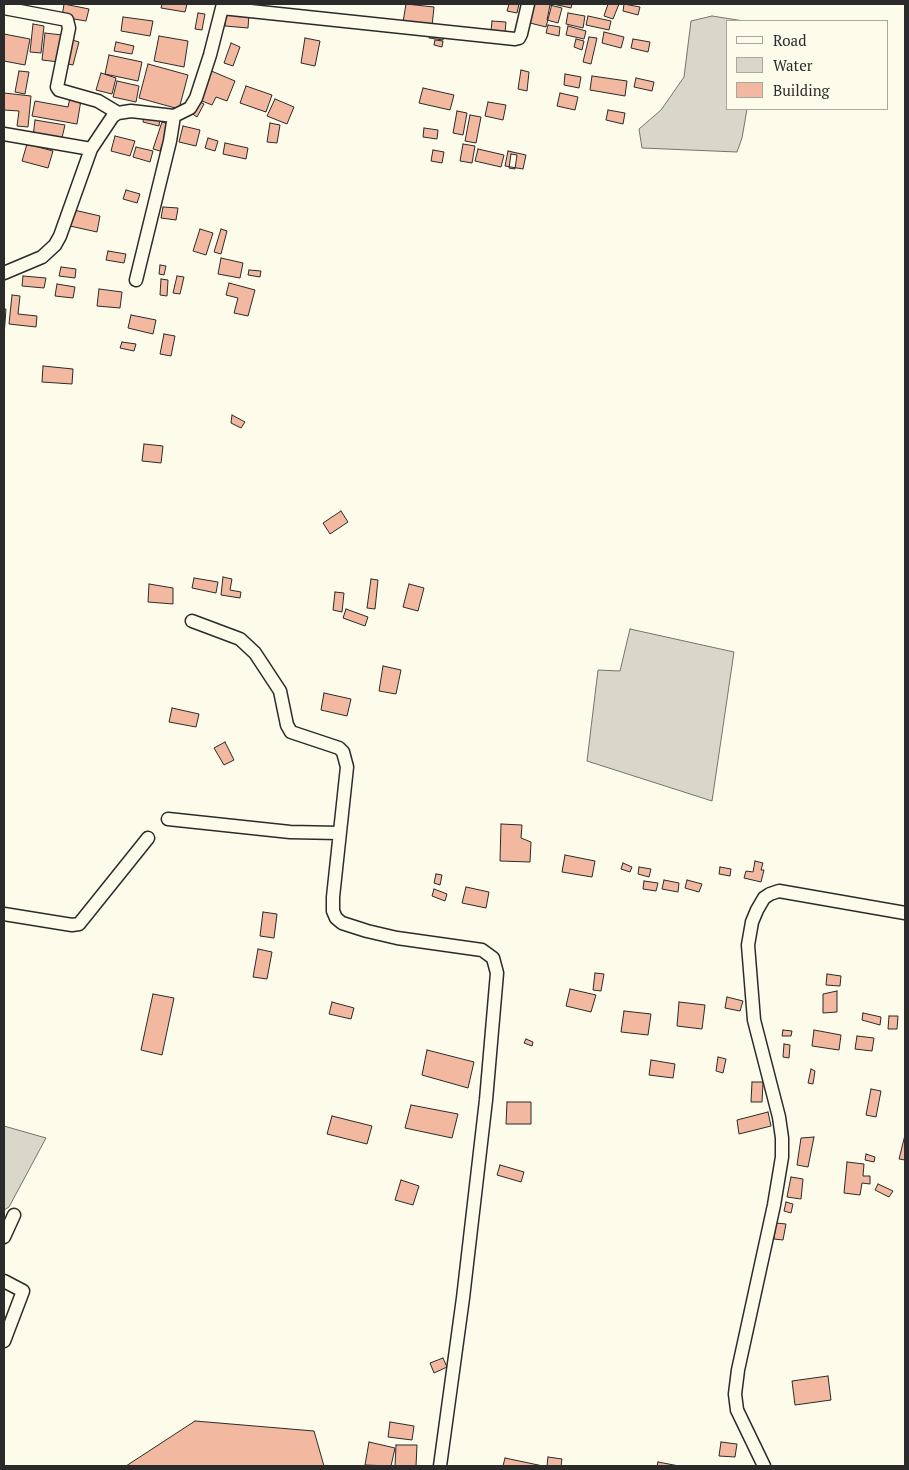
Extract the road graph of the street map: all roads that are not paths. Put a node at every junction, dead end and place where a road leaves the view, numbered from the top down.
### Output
1 (528, 4) edge
2 (222, 6) edge
3 (4, 8) edge
4 (118, 113) junction
5 (174, 116) junction
6 (4, 134) edge
7 (91, 149) junction
8 (4, 273) edge
9 (136, 280) dead end
10 (192, 621) dead end
11 (168, 819) dead end
12 (339, 832) junction
13 (148, 838) dead end
14 (905, 913) edge
15 (4, 914) edge
16 (14, 1214) dead end
17 (4, 1237) edge
18 (4, 1281) edge
19 (4, 1341) edge
20 (440, 1466) edge
21 (764, 1466) edge

1 - 2 street
2 - 5 street
3 - 4 street
4 - 5 street
4 - 7 street
5 - 9 street
6 - 7 street
7 - 8 street
10 - 12 street
11 - 12 street
12 - 20 street
13 - 15 street
14 - 21 street
16 - 17 street
18 - 19 street

